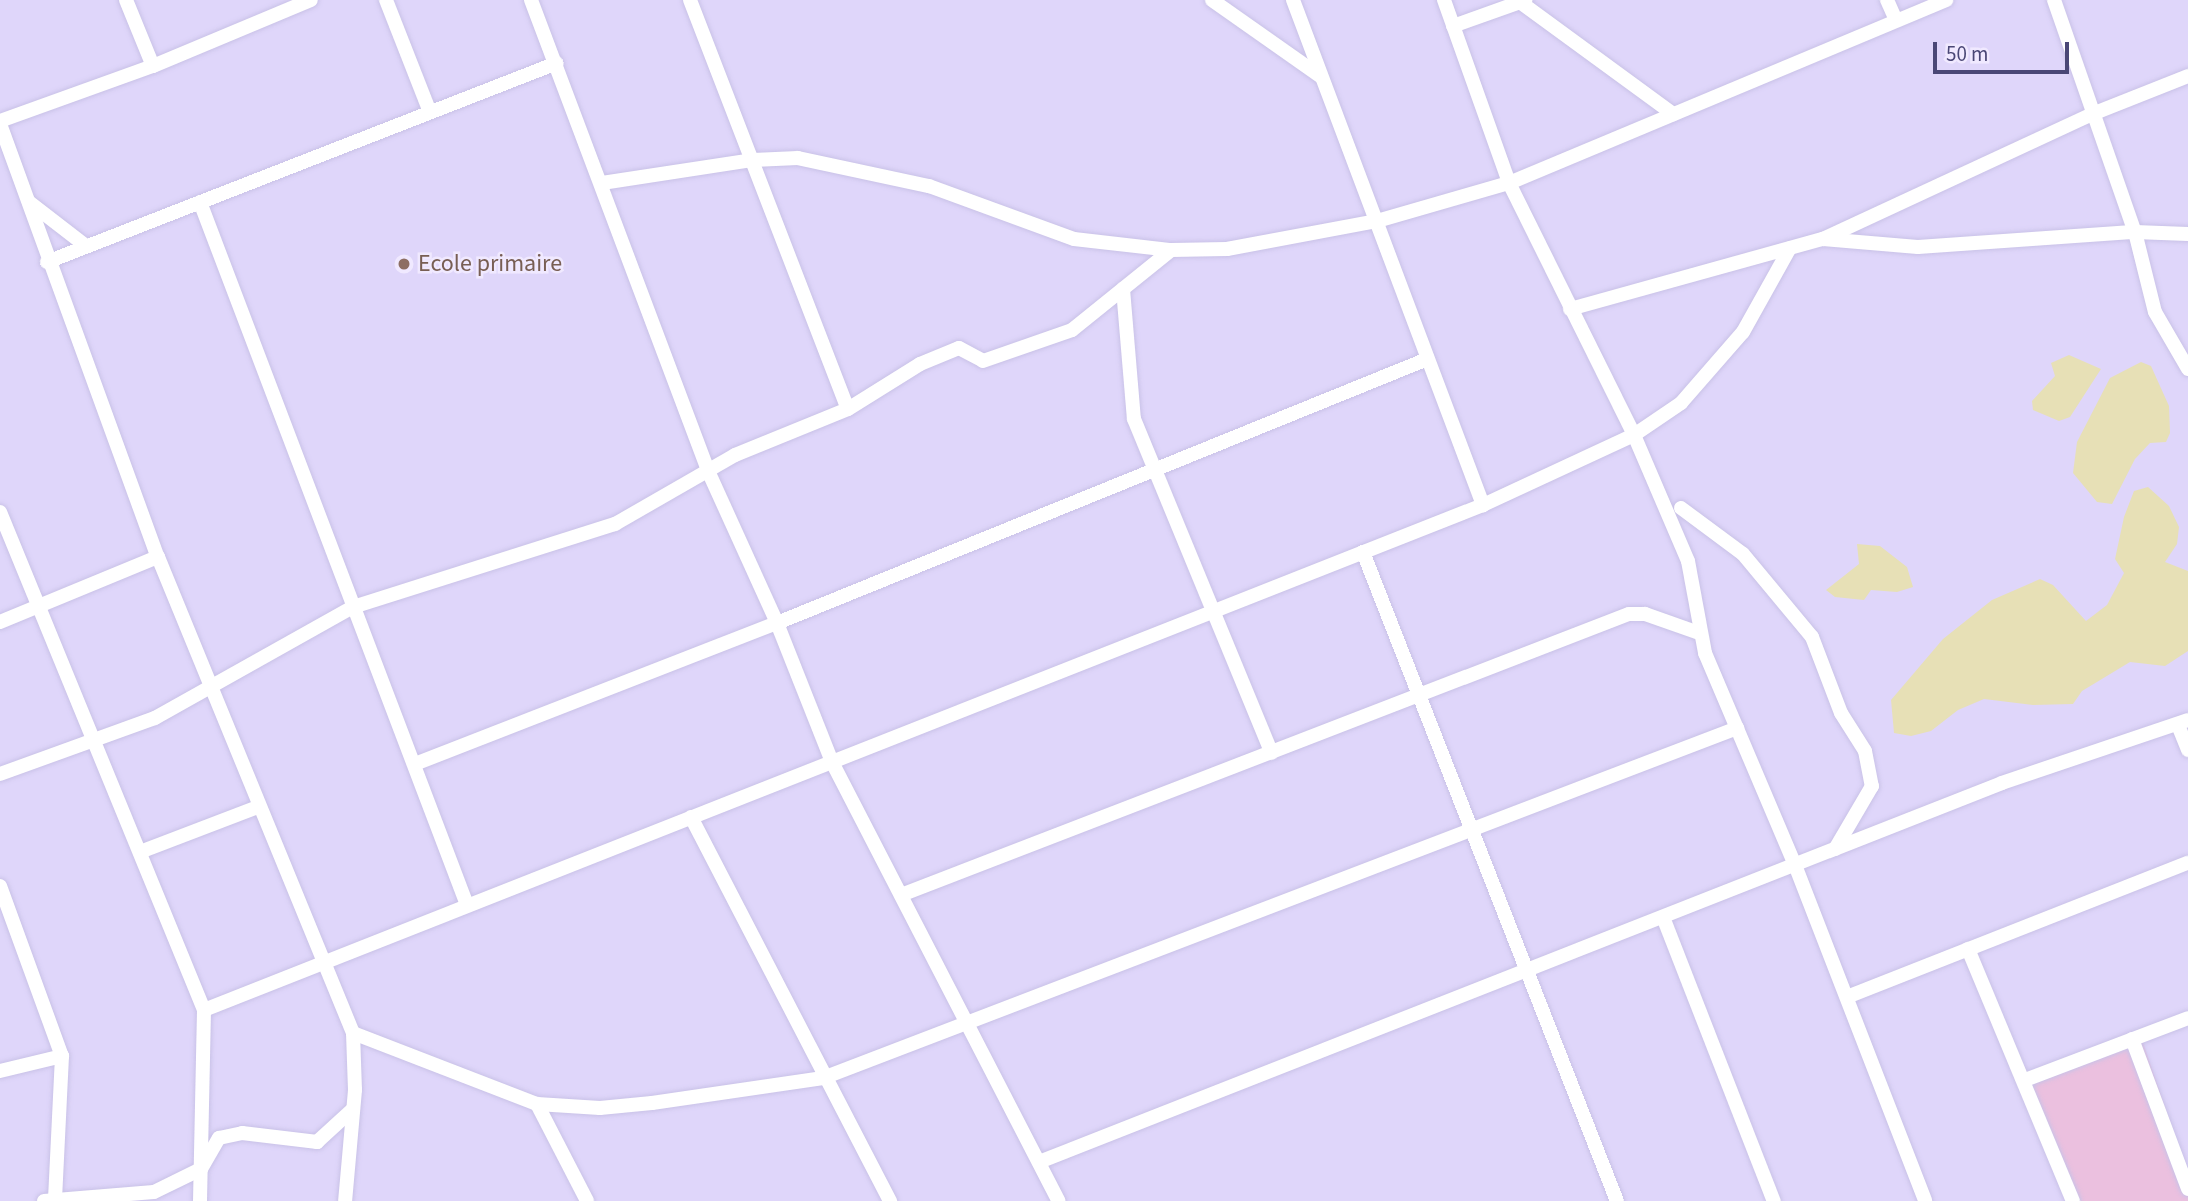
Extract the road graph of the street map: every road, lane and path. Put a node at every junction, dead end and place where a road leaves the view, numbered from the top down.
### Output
1 (126, 0) edge
2 (311, 0) edge
3 (386, 0) edge
4 (531, 0) edge
5 (690, 0) edge
6 (1212, 0) edge
7 (1293, 0) edge
8 (1444, 0) edge
9 (1887, 0) edge
10 (1946, 0) edge
11 (2054, 0) edge
12 (1523, 1) edge
13 (1896, 20) junction
14 (1453, 26) junction
15 (557, 63) junction
16 (153, 66) junction
17 (1320, 76) junction
18 (2188, 76) edge
19 (430, 112) junction
20 (2095, 113) junction
21 (1673, 114) junction
22 (0, 123) edge
23 (753, 160) junction
24 (7, 161) edge
25 (602, 183) junction
26 (1509, 183) junction
27 (27, 200) junction
28 (200, 202) junction
29 (1377, 221) junction
30 (2135, 232) junction
31 (2188, 234) edge
32 (1823, 239) junction
33 (86, 246) junction
34 (1790, 248) junction
35 (1171, 250) junction
36 (47, 262) junction
37 (1123, 289) junction
38 (1570, 309) junction
39 (1425, 360) junction
40 (2188, 369) edge
41 (848, 409) junction
42 (1634, 435) junction
43 (1152, 469) junction
44 (709, 473) junction
45 (1483, 505) junction
46 (1681, 508) dead end
47 (0, 512) edge
48 (1363, 552) junction
49 (158, 557) junction
50 (38, 607) junction
51 (353, 607) junction
52 (1211, 611) junction
53 (0, 622) edge
54 (777, 623) junction
55 (1699, 633) junction
56 (214, 687) junction
57 (1420, 696) junction
58 (2183, 723) edge
59 (1737, 728) junction
60 (95, 741) junction
61 (2188, 750) edge
62 (1272, 753) junction
63 (832, 762) junction
64 (415, 764) junction
65 (0, 774) edge
66 (258, 807) junction
67 (691, 817) junction
68 (1473, 833) junction
69 (1835, 849) junction
70 (140, 852) junction
71 (2188, 863) edge
72 (1795, 865) junction
73 (0, 886) edge
74 (901, 895) junction
75 (467, 905) junction
76 (1663, 917) junction
77 (1968, 949) junction
78 (325, 962) junction
79 (1527, 970) junction
80 (1847, 997) junction
81 (204, 1010) junction
82 (2188, 1018) edge
83 (967, 1022) junction
84 (353, 1034) junction
85 (2132, 1039) junction
86 (62, 1056) junction
87 (0, 1071) edge
88 (823, 1078) junction
89 (2025, 1080) junction
90 (537, 1104) junction
91 (353, 1109) junction
92 (1038, 1162) junction
93 (201, 1169) junction
94 (2188, 1189) edge
95 (49, 1200) edge
96 (200, 1201) edge
97 (345, 1201) edge
98 (587, 1201) edge
99 (890, 1201) edge
100 (1059, 1201) edge
101 (1617, 1201) edge
102 (1773, 1201) edge
103 (1925, 1201) edge
104 (2073, 1201) edge

1 - 16 street
2 - 16 street
3 - 19 street
4 - 15 street
5 - 23 street
6 - 17 street
7 - 17 street
8 - 14 street
9 - 13 street
10 - 13 street
11 - 20 street
12 - 14 street
12 - 21 street
13 - 21 street
14 - 26 street
15 - 19 street
15 - 25 street
16 - 22 street
17 - 29 street
18 - 20 street
19 - 28 street
20 - 30 street
20 - 32 street
21 - 26 street
22 - 24 street
23 - 25 street
23 - 35 street
23 - 41 street
24 - 27 street
25 - 44 street
26 - 29 street
26 - 38 street
27 - 33 street
27 - 36 street
28 - 33 street
28 - 51 street
29 - 35 street
29 - 39 street
30 - 31 street
30 - 32 street
30 - 40 street
32 - 34 street
33 - 36 street
34 - 38 street
34 - 42 street
35 - 37 street
36 - 49 street
37 - 41 street
37 - 43 street
38 - 42 street
39 - 43 street
39 - 45 street
41 - 44 street
42 - 45 street
42 - 55 street
43 - 52 street
43 - 54 street
44 - 51 street
44 - 54 street
45 - 48 street
46 - 69 street
47 - 50 street
48 - 52 street
48 - 57 street
49 - 50 street
49 - 56 street
50 - 53 street
50 - 60 street
51 - 56 street
51 - 64 street
52 - 62 street
52 - 63 street
54 - 63 street
54 - 64 street
55 - 57 street
55 - 59 street
56 - 60 street
56 - 66 street
57 - 62 street
57 - 68 street
58 - 61 street
58 - 69 street
59 - 68 street
59 - 72 street
60 - 65 street
60 - 70 street
62 - 74 street
63 - 67 street
63 - 74 street
64 - 75 street
66 - 70 street
66 - 78 street
67 - 75 street
67 - 88 street
68 - 79 street
68 - 83 street
69 - 72 street
70 - 81 street
71 - 77 street
72 - 76 street
72 - 80 street
73 - 86 street
74 - 83 street
75 - 78 street
76 - 79 street
76 - 102 street
77 - 80 street
77 - 89 street
78 - 81 street
78 - 84 street
79 - 92 street
79 - 101 street
80 - 103 street
81 - 93 street
82 - 85 street
83 - 88 street
83 - 92 street
84 - 90 street
84 - 91 street
85 - 89 street
85 - 94 street
86 - 87 street
86 - 95 street
88 - 90 street
88 - 99 street
89 - 104 street
90 - 98 street
91 - 93 street
91 - 97 street
92 - 100 street
93 - 95 street
93 - 96 street

